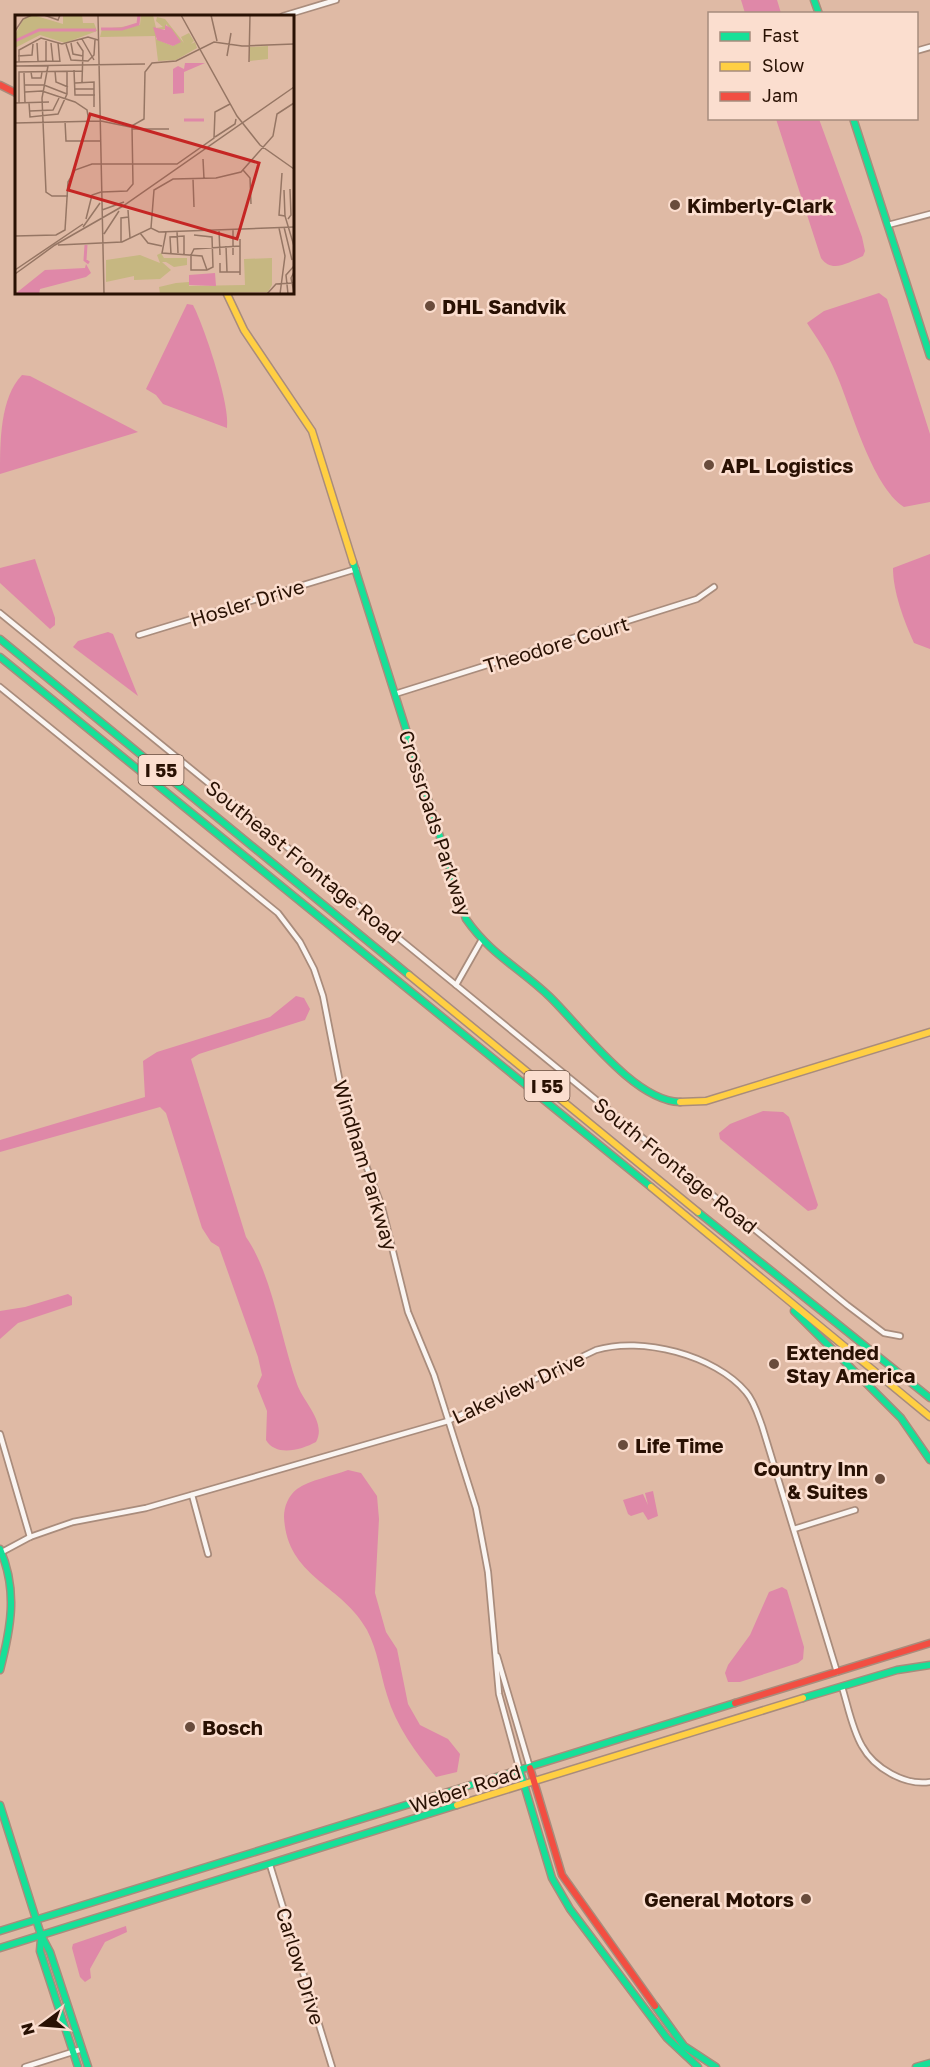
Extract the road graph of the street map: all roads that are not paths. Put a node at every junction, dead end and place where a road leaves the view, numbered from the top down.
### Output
1 (336, 0) edge
2 (286, 15) edge
3 (0, 85) edge
4 (15, 92) edge
5 (854, 120) edge
6 (930, 214) edge
7 (888, 225) junction
8 (227, 294) edge
9 (930, 356) edge
10 (356, 569) junction
11 (714, 587) dead end
12 (0, 613) edge
13 (139, 635) dead end
14 (0, 639) edge
15 (0, 657) edge
16 (0, 687) edge
17 (395, 694) junction
18 (481, 941) junction
19 (456, 985) junction
20 (930, 1032) edge
21 (775, 1275) junction
22 (787, 1301) junction
23 (900, 1336) dead end
24 (930, 1390) edge
25 (930, 1398) edge
26 (930, 1417) edge
27 (448, 1421) junction
28 (0, 1434) edge
29 (930, 1460) edge
30 (192, 1495) junction
31 (855, 1510) dead end
32 (794, 1529) junction
33 (30, 1537) junction
34 (1, 1550) edge
35 (208, 1554) dead end
36 (930, 1643) edge
37 (495, 1650) junction
38 (930, 1665) edge
39 (0, 1670) edge
40 (837, 1672) junction
41 (842, 1688) junction
42 (530, 1768) junction
43 (520, 1771) junction
44 (533, 1780) junction
45 (930, 1782) edge
46 (524, 1783) junction
47 (0, 1805) edge
48 (270, 1864) junction
49 (36, 1919) junction
50 (0, 1931) edge
51 (41, 1935) junction
52 (0, 1948) edge
53 (82, 2049) junction
54 (74, 2052) junction
55 (930, 2063) edge
56 (25, 2067) edge
57 (78, 2067) edge
58 (88, 2067) edge
59 (332, 2067) edge
60 (698, 2067) edge
61 (716, 2067) edge
62 (916, 2067) edge

1 - 2 street
3 - 4 main road
5 - 7 main road
6 - 7 street
7 - 9 main road
8 - 10 main road, Crossroads Parkway
10 - 13 street, Hosler Drive
10 - 17 main road, Crossroads Parkway
11 - 17 street, Theodore Court
12 - 19 street, Southeast Frontage Road
14 - 21 main road, I 55
15 - 22 main road, I 55
16 - 27 street, Windham Parkway
17 - 18 main road, Crossroads Parkway
18 - 19 street
18 - 20 main road, Crossroads Parkway
19 - 23 street, South Frontage Road
21 - 24 main road
21 - 25 main road, I 55
22 - 26 main road, I 55
22 - 29 main road
27 - 30 street, Lakeview Drive
27 - 32 street, Lakeview Drive
27 - 37 street, Windham Parkway
28 - 33 street
30 - 33 street, Lakeview Drive
30 - 35 street
31 - 32 street
32 - 40 street, Lakeview Drive
33 - 34 street, Lakeview Drive
34 - 39 main road
36 - 40 main road, Weber Road
37 - 42 street
37 - 43 street, Windham Parkway
38 - 41 main road, Weber Road
40 - 42 main road, Weber Road
41 - 44 main road, Weber Road
41 - 45 street
42 - 43 main road, Weber Road
42 - 44 main road
43 - 46 main road
43 - 49 main road, Weber Road
44 - 46 main road, Weber Road
44 - 61 main road
46 - 48 main road, Weber Road
46 - 60 main road
47 - 49 main road
48 - 51 main road, Weber Road
48 - 59 street, Carlow Drive
49 - 50 main road, Weber Road
49 - 51 main road
51 - 52 main road, Weber Road
51 - 53 main road
51 - 54 main road
53 - 54 street
53 - 58 main road
54 - 56 street
54 - 57 main road
55 - 62 main road

